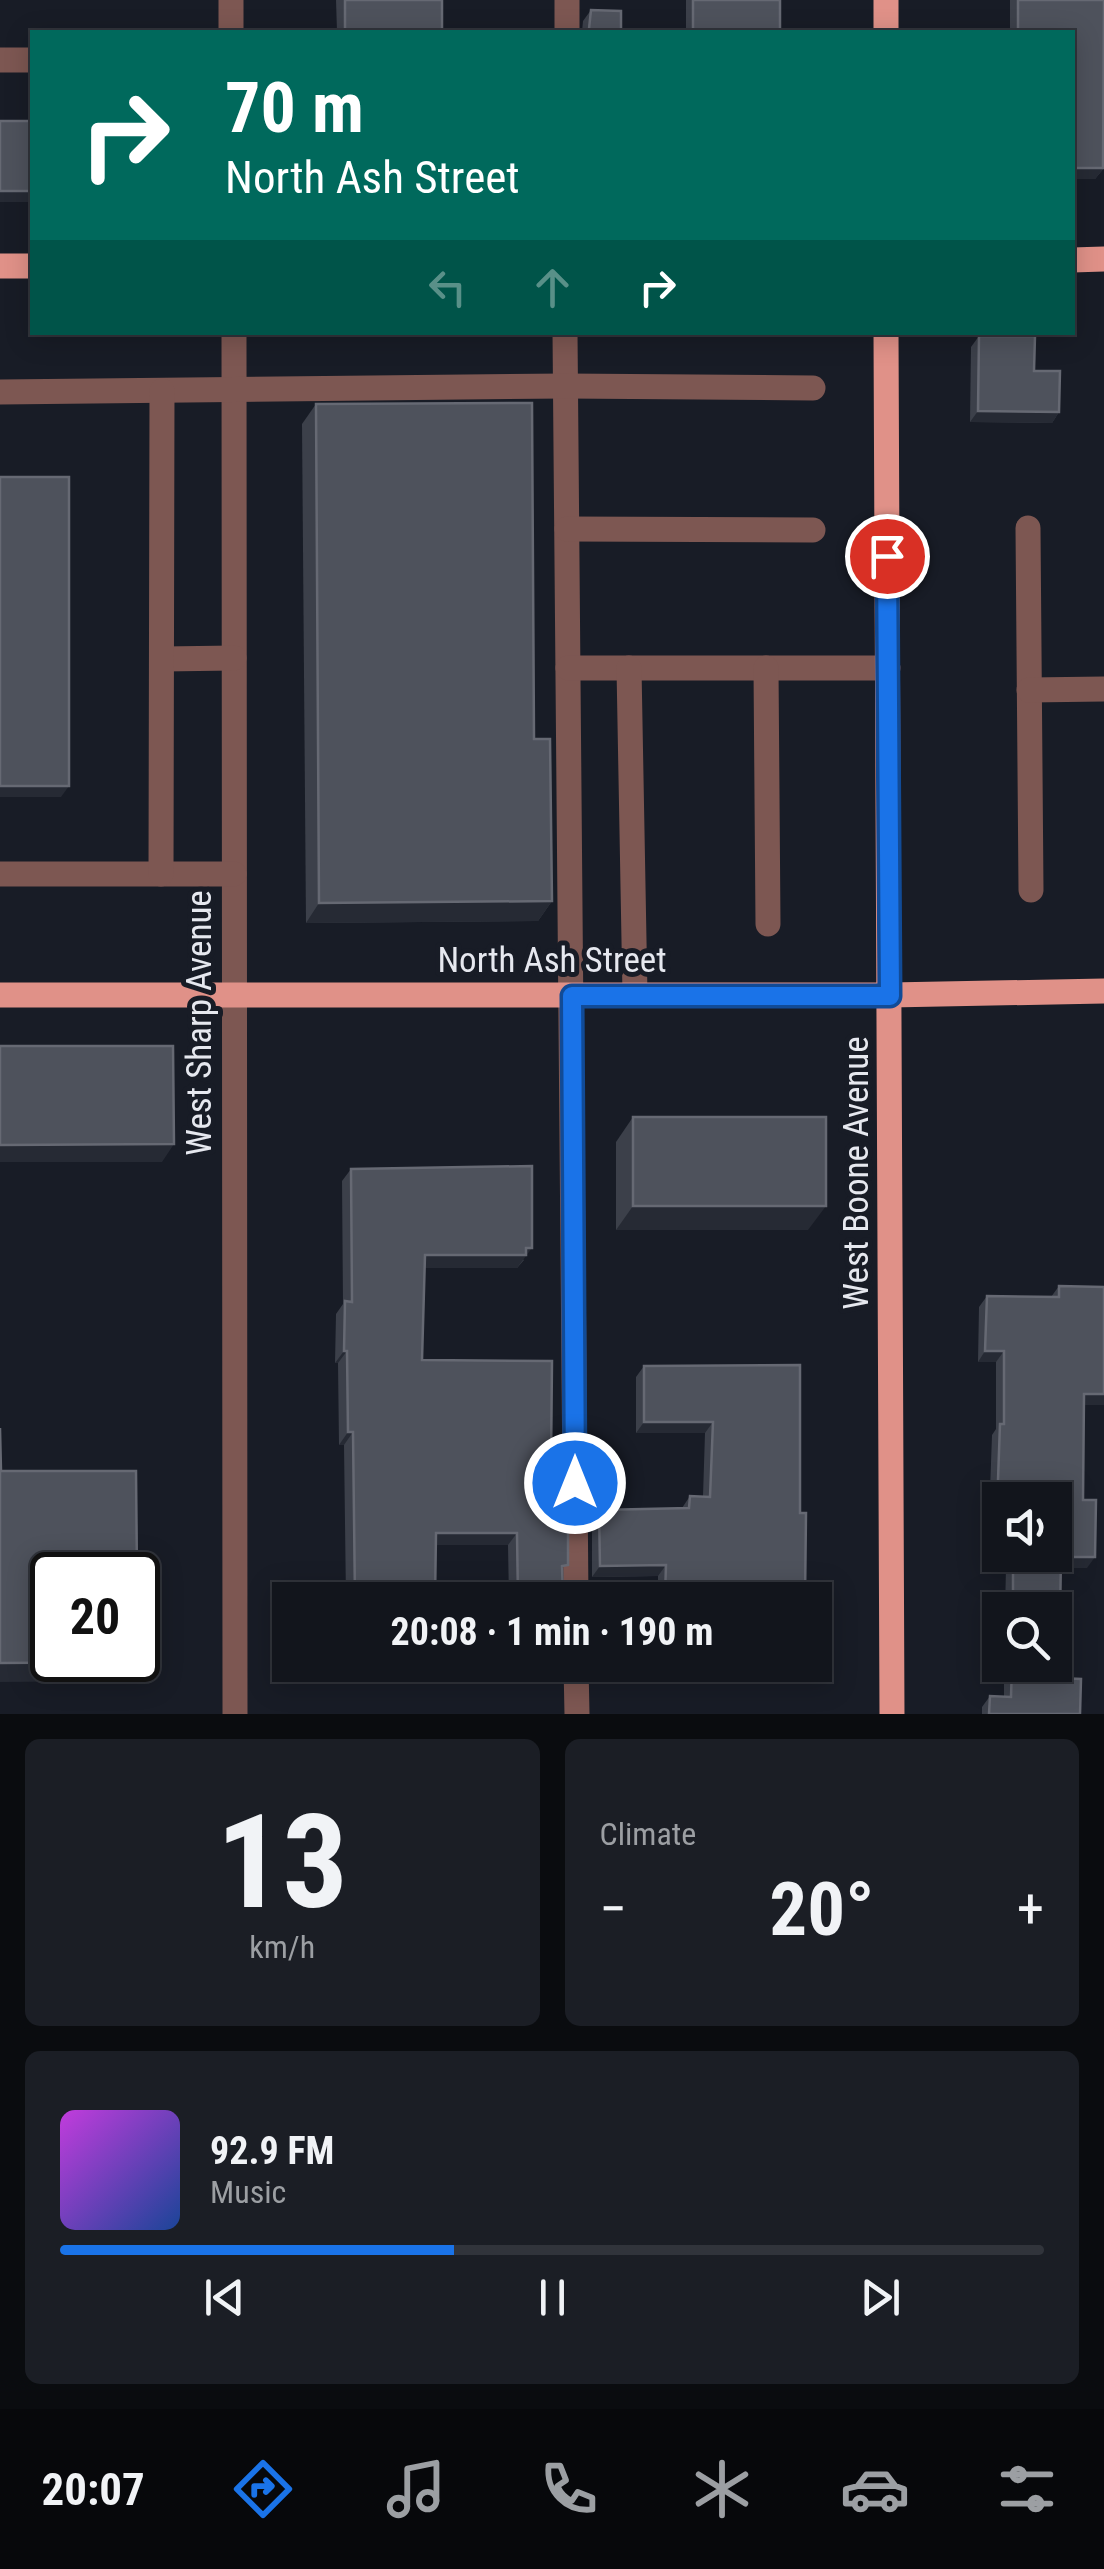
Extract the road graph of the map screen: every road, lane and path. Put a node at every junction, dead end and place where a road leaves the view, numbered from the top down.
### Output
1 (232, 0) edge
2 (567, 0) edge
3 (886, 0) edge
4 (232, 30) edge
5 (566, 30) edge
6 (886, 30) edge
7 (0, 60) edge
8 (30, 60) edge
9 (1104, 259) edge
10 (1075, 260) edge
11 (0, 266) edge
12 (30, 266) edge
13 (234, 335) edge
14 (565, 335) edge
15 (886, 335) edge
16 (566, 386) junction
17 (814, 388) dead end
18 (234, 390) junction
19 (162, 391) junction
20 (0, 392) edge
21 (1028, 528) dead end
22 (567, 529) junction
23 (813, 530) dead end
24 (234, 658) junction
25 (163, 659) junction
26 (568, 668) junction
27 (629, 668) junction
28 (766, 668) junction
29 (888, 668) junction
30 (1104, 689) edge
31 (1029, 690) junction
32 (0, 874) edge
33 (161, 874) junction
34 (234, 874) junction
35 (1032, 890) dead end
36 (768, 924) dead end
37 (1104, 991) edge
38 (0, 996) edge
39 (234, 996) junction
40 (572, 996) junction
41 (635, 996) junction
42 (890, 996) junction
43 (576, 1582) edge
44 (576, 1682) edge
45 (236, 1714) edge
46 (576, 1714) edge
47 (892, 1714) edge

1 - 4 street
2 - 5 street
3 - 6 main road
7 - 8 street
9 - 10 main road
11 - 12 main road
13 - 18 street, West Sharp Avenue
14 - 16 street
15 - 29 main road, West Boone Avenue
16 - 17 street
16 - 18 street
16 - 22 street
18 - 19 street
18 - 24 street, West Sharp Avenue
19 - 20 street
19 - 25 street
21 - 31 street
22 - 23 street
22 - 26 street
24 - 25 street
24 - 34 street, West Sharp Avenue
25 - 33 street
26 - 27 street
26 - 40 street
27 - 28 street
27 - 41 street
28 - 29 street
28 - 36 street
29 - 42 main road, West Boone Avenue
30 - 31 street
31 - 35 street
32 - 33 street
33 - 34 street
34 - 39 street, West Sharp Avenue
37 - 42 main road, North Ash Street
38 - 39 main road, North Ash Street
39 - 40 main road, North Ash Street
39 - 45 street, West Sharp Avenue
40 - 41 main road, North Ash Street
40 - 43 street
41 - 42 main road, North Ash Street
42 - 47 main road, West Boone Avenue
44 - 46 street

